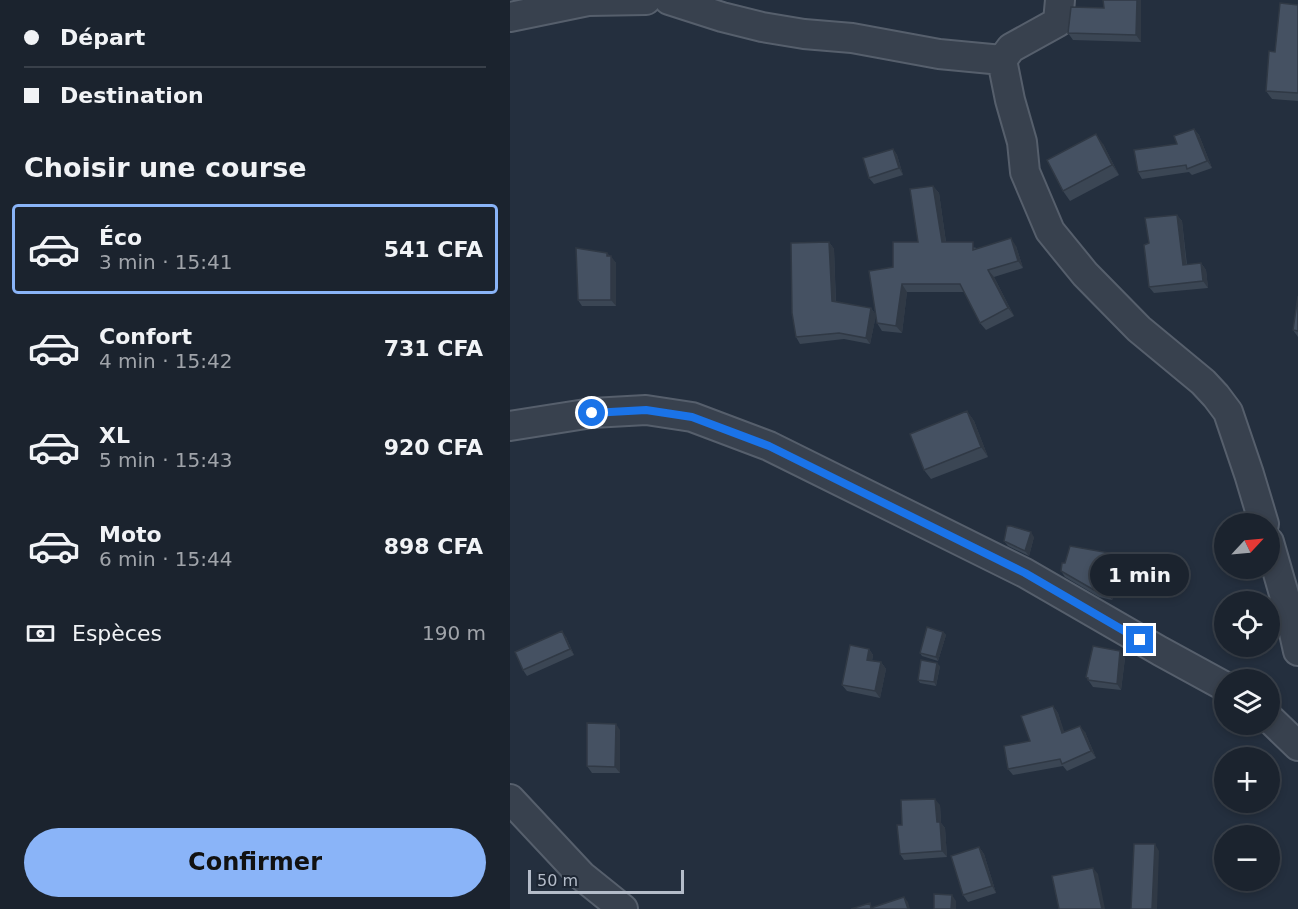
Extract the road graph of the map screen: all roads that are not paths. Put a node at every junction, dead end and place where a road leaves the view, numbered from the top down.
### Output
1 (646, 0) edge
2 (669, 0) edge
3 (1060, 0) edge
4 (510, 17) edge
5 (1002, 60) junction
6 (510, 426) edge
7 (1261, 513) edge
8 (1280, 579) edge
9 (1298, 651) edge
10 (1214, 681) edge
11 (1280, 729) edge
12 (1298, 746) edge
13 (510, 800) edge
14 (623, 909) edge

1 - 4 street
2 - 5 street
3 - 5 street
5 - 7 street
6 - 10 street
8 - 9 street
11 - 12 street
13 - 14 street

